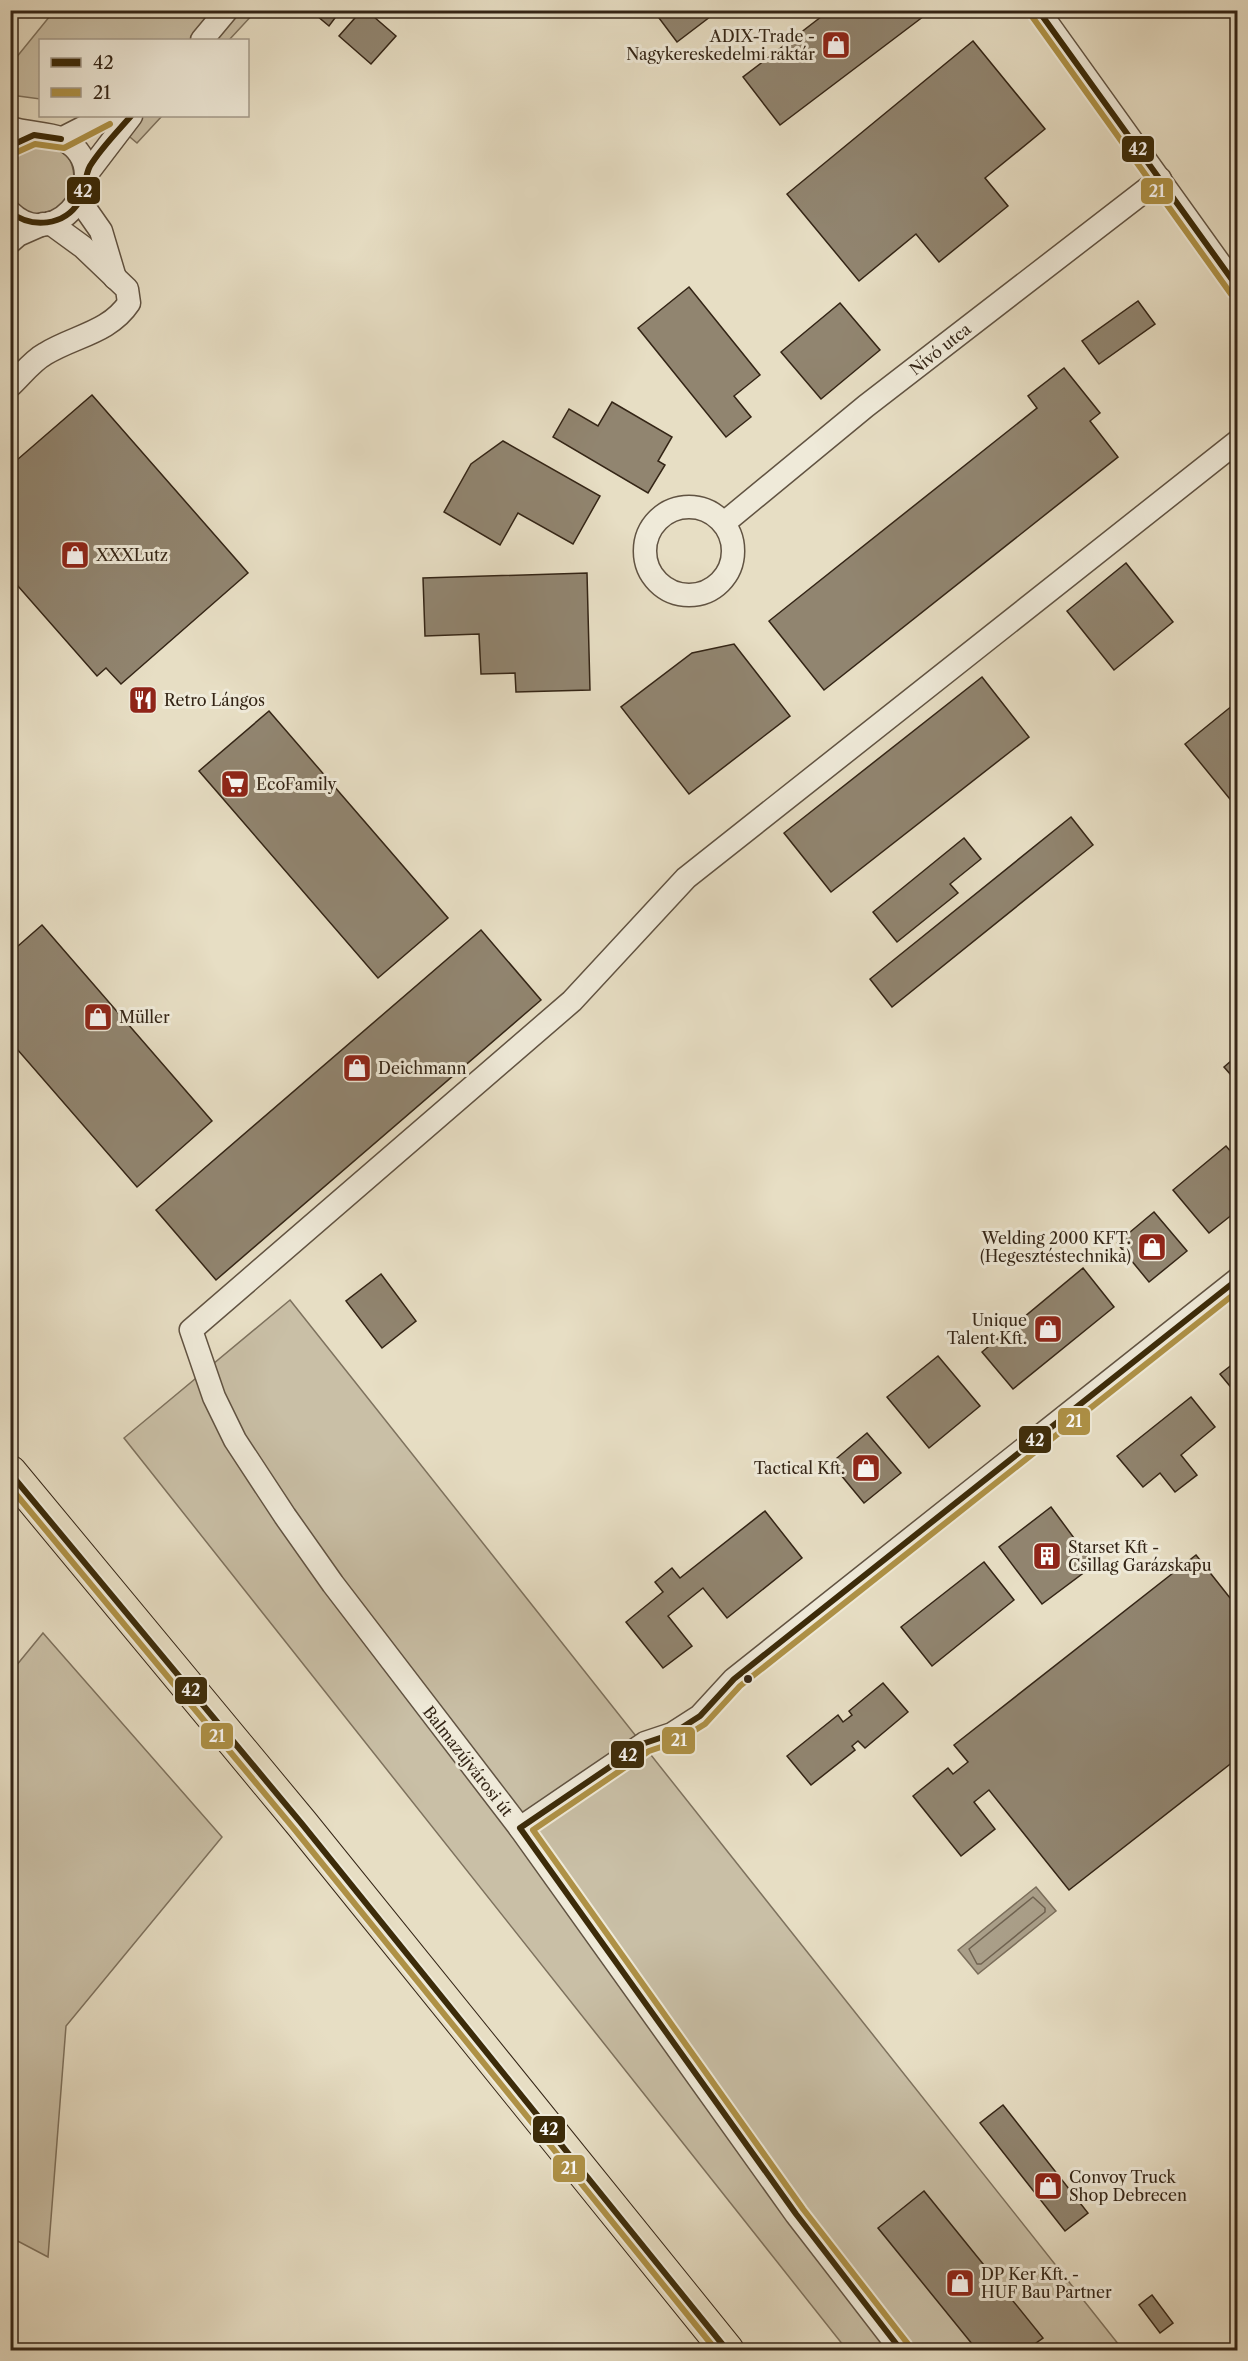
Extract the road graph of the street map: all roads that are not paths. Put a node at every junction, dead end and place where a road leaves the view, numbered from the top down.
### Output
1 (227, 10) edge
2 (1038, 10) edge
3 (203, 39) edge
4 (104, 117) edge
5 (130, 117) edge
6 (10, 128) edge
7 (32, 135) junction
8 (61, 138) junction
9 (10, 146) edge
10 (86, 175) junction
11 (1160, 178) junction
12 (80, 201) junction
13 (10, 212) edge
14 (46, 224) junction
15 (10, 242) edge
16 (116, 279) junction
17 (1238, 289) edge
18 (10, 386) edge
19 (1238, 441) edge
20 (724, 523) dead end
21 (1238, 1279) edge
22 (10, 1472) edge
23 (520, 1828) junction
24 (727, 2350) edge
25 (901, 2350) edge

1 - 3 street
2 - 11 street
4 - 8 street
5 - 10 street
6 - 7 street
7 - 8 street
7 - 9 street
8 - 10 street
10 - 12 street
11 - 17 street
11 - 20 street, Nívó utca
12 - 14 street
12 - 16 street
13 - 14 street
14 - 15 street
14 - 16 street
16 - 18 street
19 - 23 street, Balmazújvárosi út
21 - 23 street
22 - 24 main road
23 - 25 street, Balmazújvárosi út

